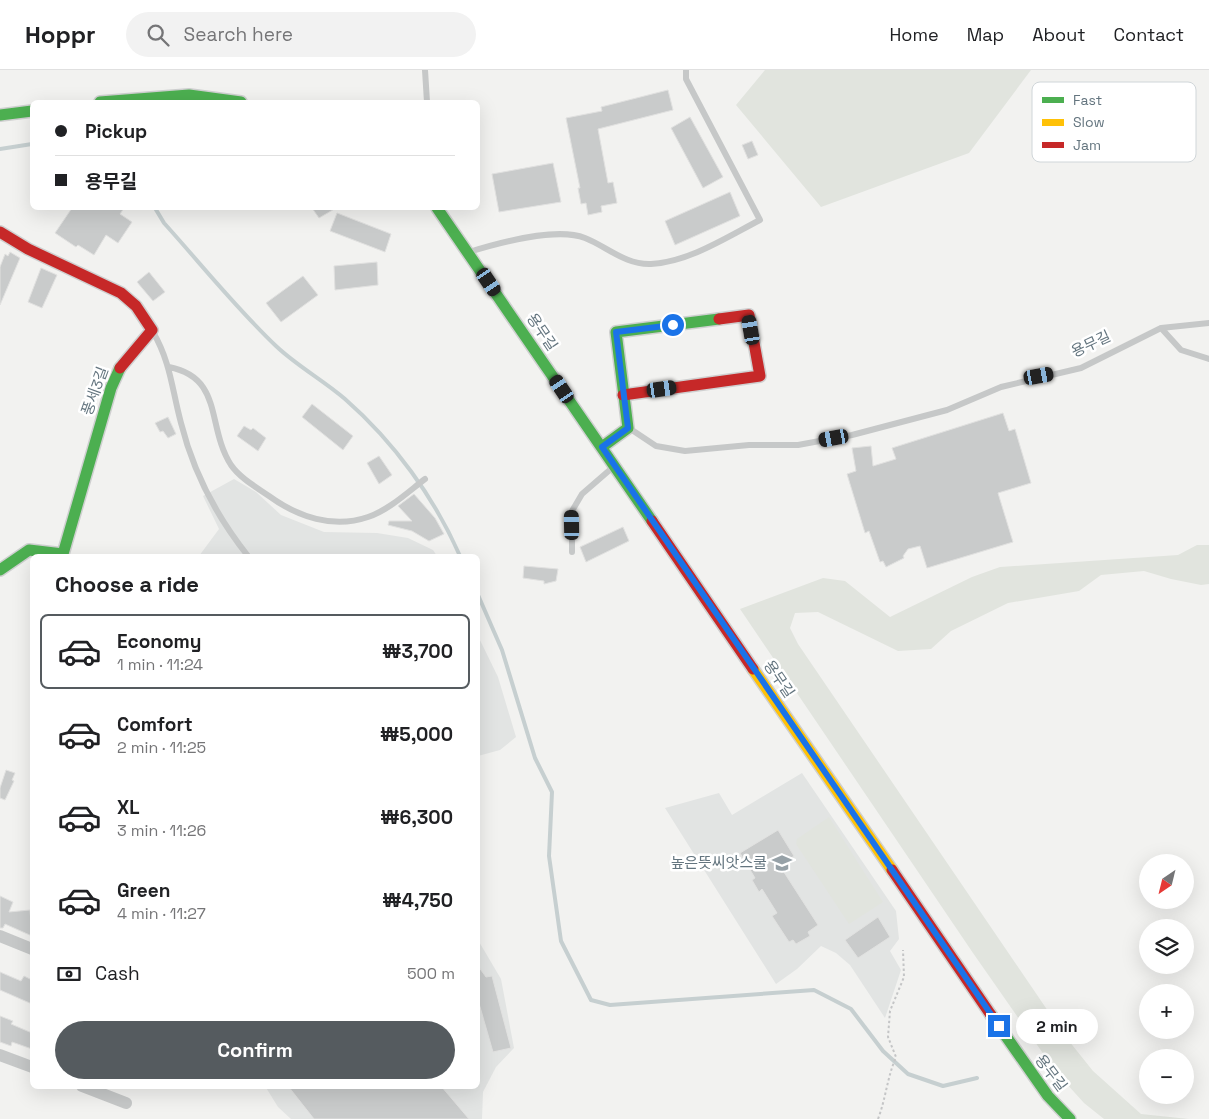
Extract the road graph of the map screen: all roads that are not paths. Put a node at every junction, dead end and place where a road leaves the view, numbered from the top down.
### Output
1 (425, 70) edge
2 (686, 70) edge
3 (116, 100) edge
4 (233, 100) edge
5 (427, 100) edge
6 (30, 111) edge
7 (0, 115) edge
8 (438, 210) edge
9 (0, 232) edge
10 (468, 252) junction
11 (1209, 323) edge
12 (1162, 328) junction
13 (152, 330) junction
14 (1209, 359) edge
15 (169, 367) junction
16 (624, 395) junction
17 (628, 428) junction
18 (602, 447) junction
19 (615, 466) junction
20 (424, 480) dead end
21 (572, 552) dead end
22 (246, 554) edge
23 (0, 570) edge
24 (0, 936) edge
25 (30, 948) edge
26 (0, 1055) edge
27 (30, 1066) edge
28 (90, 1089) edge
29 (126, 1103) dead end
30 (1070, 1119) edge

1 - 5 lane
2 - 10 lane
3 - 4 street
6 - 7 street
8 - 10 street, 용무길
9 - 13 street
10 - 18 street, 용무길
11 - 12 lane
12 - 14 lane
12 - 17 lane, 용무길
13 - 15 lane
13 - 23 street, 풍세3길
15 - 20 lane
15 - 22 lane
16 - 16 street
16 - 17 street
17 - 18 street
18 - 19 street, 용무길
19 - 21 lane
19 - 30 street, 용무길
24 - 25 street
26 - 27 street
28 - 29 street

